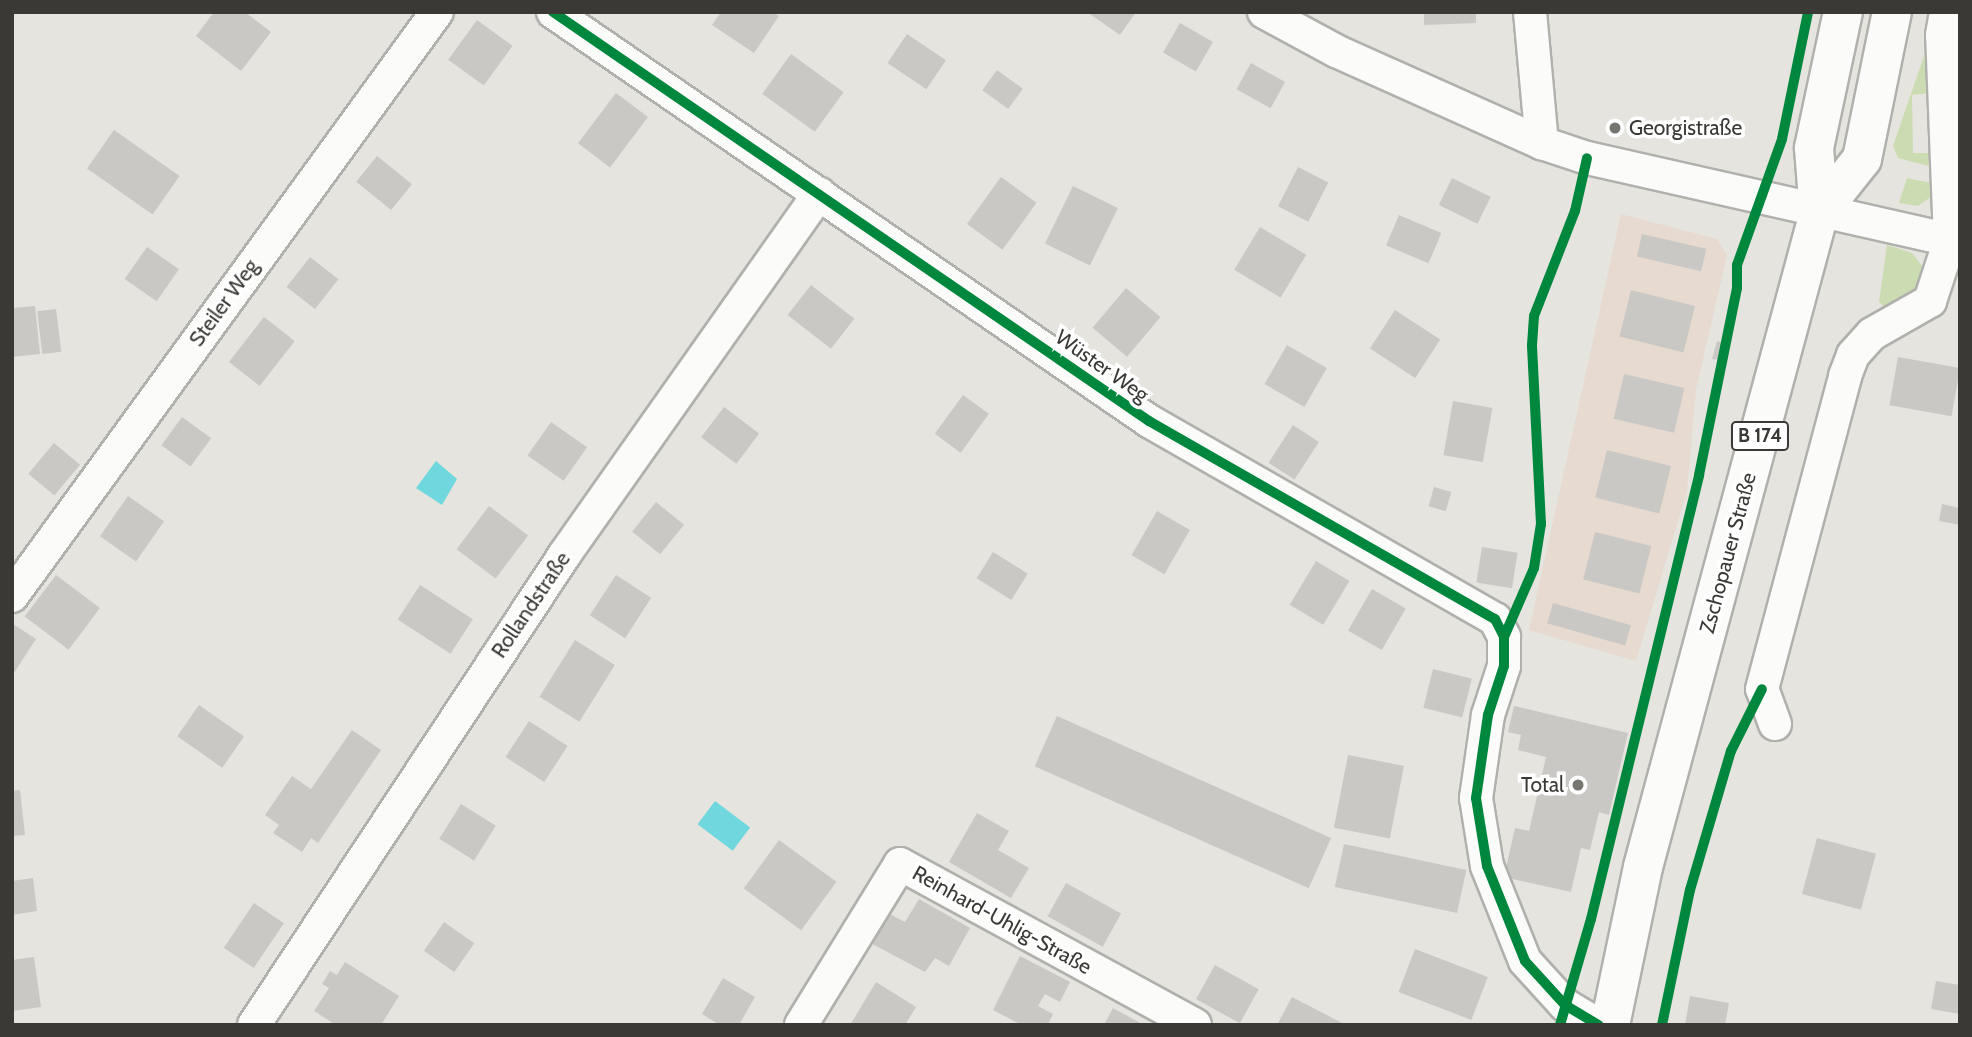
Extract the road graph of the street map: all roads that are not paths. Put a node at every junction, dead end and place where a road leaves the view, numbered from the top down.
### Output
1 (437, 12) edge
2 (553, 12) edge
3 (1264, 12) edge
4 (1530, 12) edge
5 (1843, 12) edge
6 (1892, 12) edge
7 (1946, 12) edge
8 (1542, 143) junction
9 (819, 194) junction
10 (1819, 213) junction
11 (1950, 240) junction
12 (12, 596) edge
13 (1774, 724) dead end
14 (254, 1025) edge
15 (801, 1025) edge
16 (1195, 1025) edge
17 (1598, 1025) edge
18 (1610, 1025) edge

1 - 12 street, Steiler Weg
2 - 9 street, Wüster Weg
3 - 8 street
4 - 8 street
5 - 10 main road, B 174
6 - 10 main road, B 174
7 - 11 street
8 - 10 street
9 - 14 street, Rollandstraße
9 - 17 street, Wüster Weg
10 - 11 street
10 - 18 main road, Zschopauer Straße / B 174
11 - 13 street
15 - 16 street, Reinhard-Uhlig-Straße

